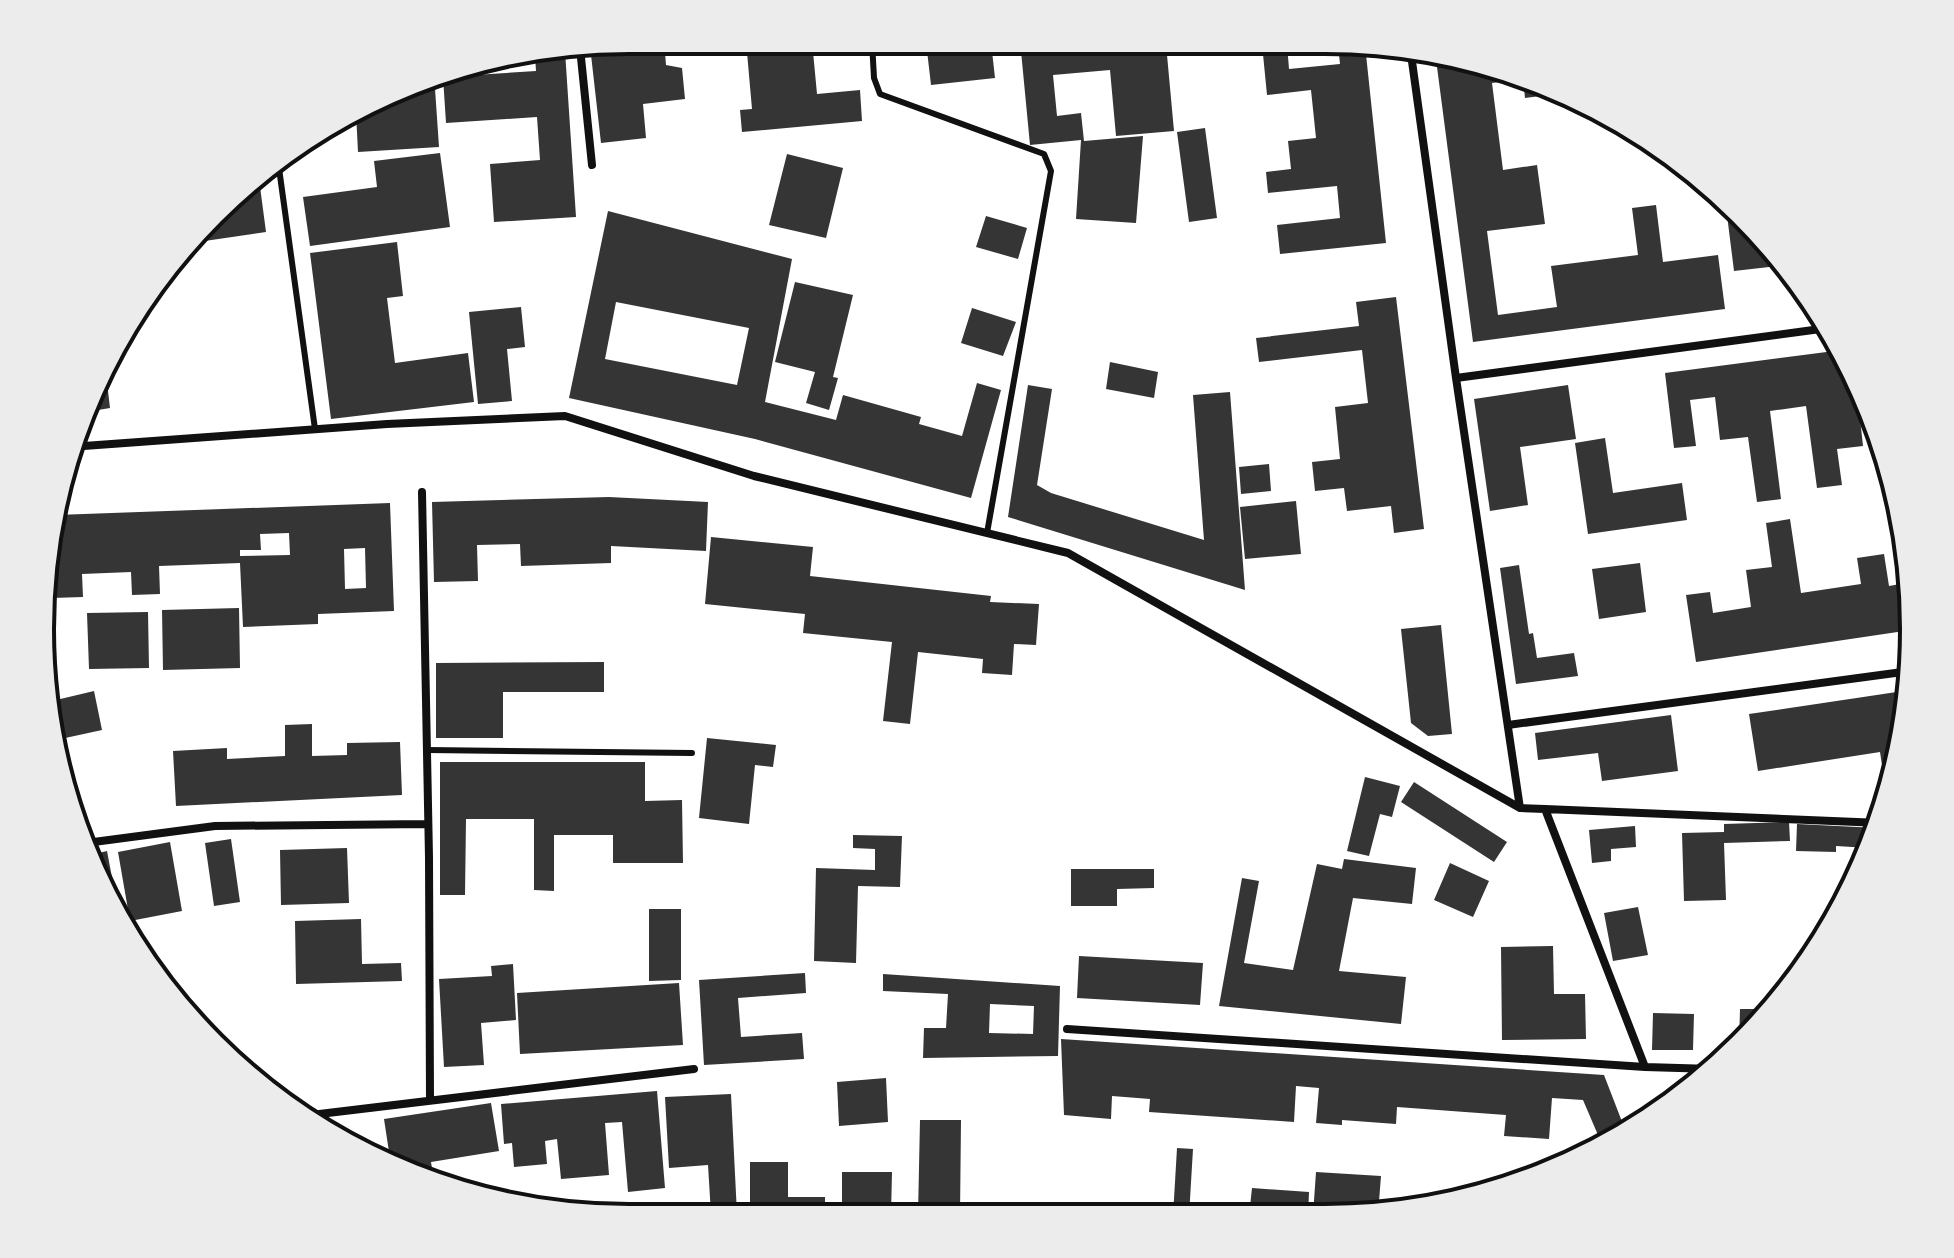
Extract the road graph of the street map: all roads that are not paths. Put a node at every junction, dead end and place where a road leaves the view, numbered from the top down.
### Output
1 (873, 54) edge
2 (581, 56) edge
3 (1414, 61) edge
4 (592, 165) dead end
5 (280, 173) edge
6 (1815, 330) edge
7 (1456, 378) junction
8 (315, 429) junction
9 (84, 446) edge
10 (422, 492) dead end
11 (987, 533) junction
12 (1898, 673) edge
13 (1508, 725) junction
14 (427, 750) junction
15 (692, 753) dead end
16 (1520, 808) junction
17 (1545, 809) junction
18 (1866, 822) edge
19 (428, 824) junction
20 (95, 842) edge
21 (1067, 1029) dead end
22 (1645, 1067) junction
23 (1695, 1068) edge
24 (694, 1069) dead end
25 (430, 1100) junction
26 (321, 1114) edge

1 - 11 lane
2 - 4 street
3 - 7 street
5 - 8 lane
6 - 7 street
7 - 13 street
8 - 9 street
8 - 11 street
10 - 14 street
11 - 16 street
12 - 13 street
13 - 16 street
14 - 15 lane
14 - 19 street
16 - 17 street
17 - 18 street
17 - 22 street
19 - 20 street
19 - 25 street
21 - 22 street
22 - 23 street
24 - 25 street
25 - 26 street

